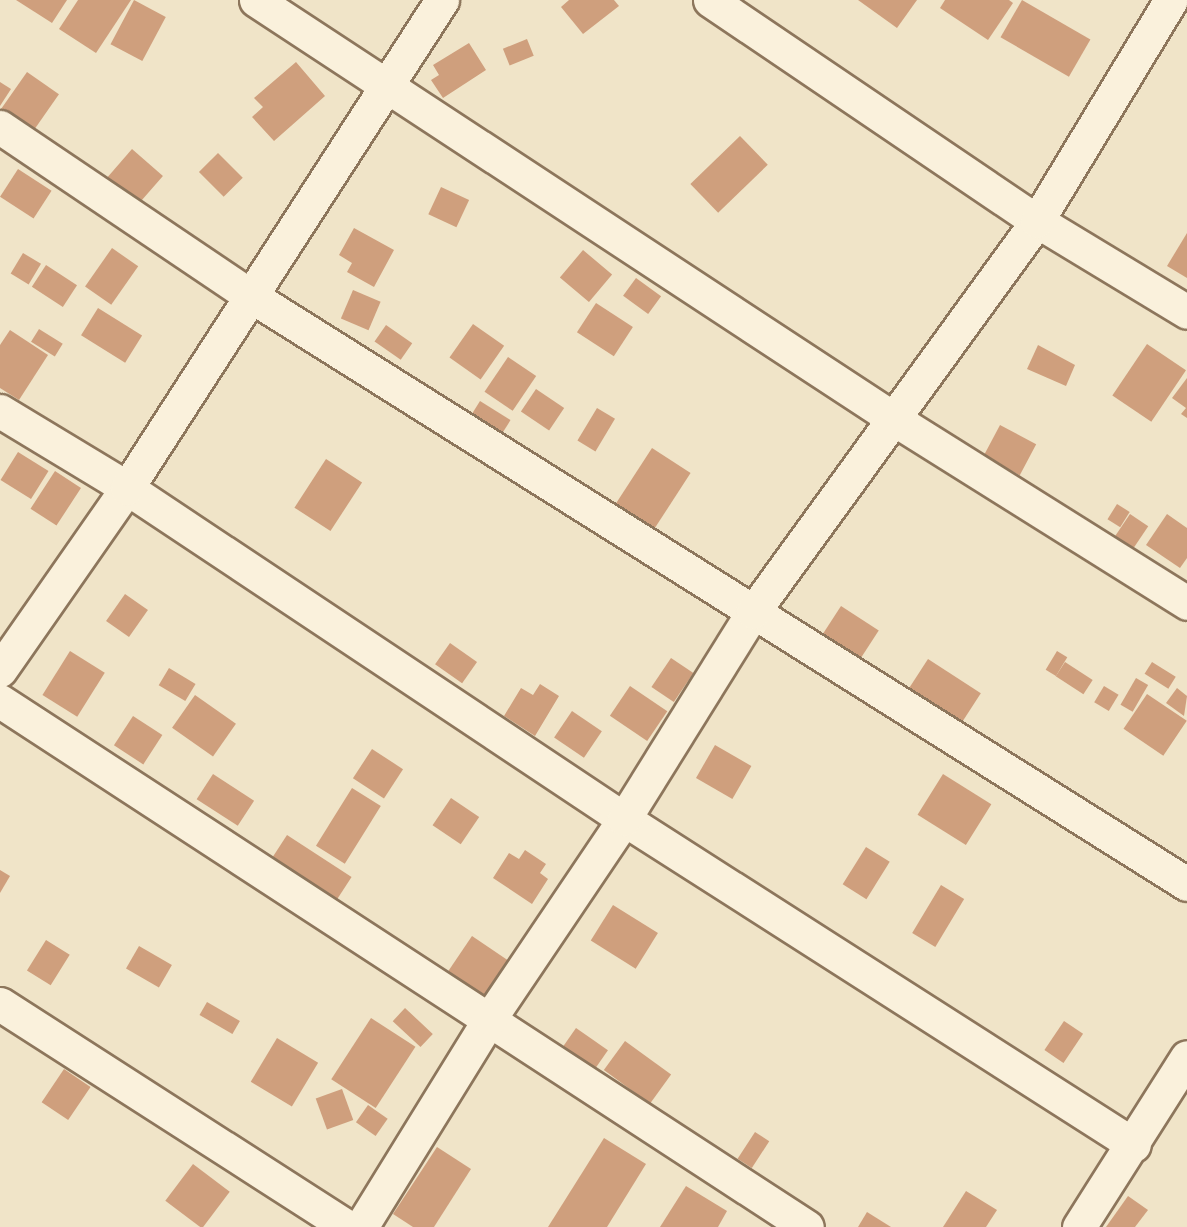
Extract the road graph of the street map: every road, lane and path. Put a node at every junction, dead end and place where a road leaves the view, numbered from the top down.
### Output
1 (256, 0) edge
2 (442, 0) edge
3 (710, 0) edge
4 (1171, 0) edge
5 (385, 88) junction
6 (0, 127) edge
7 (1037, 221) junction
8 (251, 296) junction
9 (1187, 312) edge
10 (0, 411) edge
11 (894, 419) junction
12 (127, 488) junction
13 (1187, 603) edge
14 (753, 612) junction
15 (0, 670) edge
16 (0, 701) edge
17 (624, 819) junction
18 (1187, 884) edge
19 (0, 1004) edge
20 (490, 1018) junction
21 (1187, 1057) edge
22 (1134, 1145) junction
23 (348, 1227) edge
24 (361, 1227) edge
25 (807, 1227) edge
26 (1079, 1227) edge

1 - 5 street
2 - 5 street
3 - 7 street
4 - 7 street
5 - 8 street
5 - 11 street
6 - 8 street
7 - 9 street
7 - 11 street
8 - 12 street
8 - 14 street
10 - 12 street
11 - 13 street
11 - 14 street
12 - 15 street
12 - 17 street
14 - 17 street
14 - 18 street
16 - 20 street
17 - 20 street
17 - 22 street
19 - 23 street
20 - 24 street
20 - 25 street
21 - 22 street
22 - 26 street

